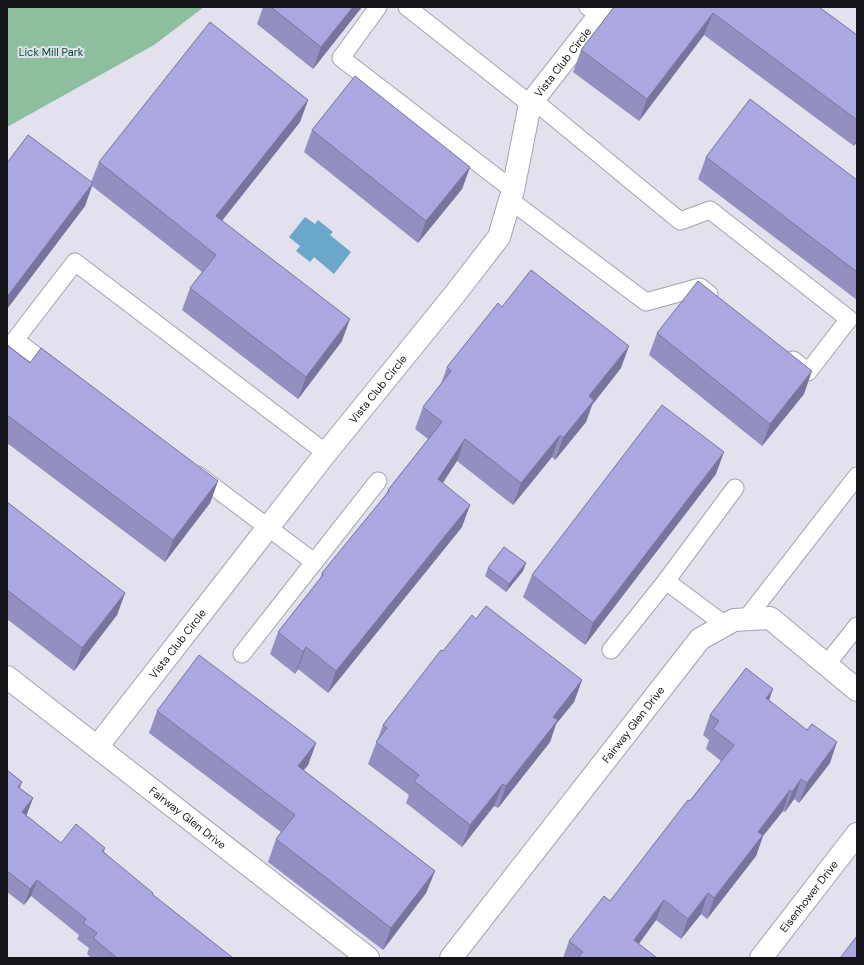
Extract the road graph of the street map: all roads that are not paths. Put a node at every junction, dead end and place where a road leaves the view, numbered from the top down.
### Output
1 (378, 7) edge
2 (407, 7) edge
3 (598, 10) edge
4 (531, 102) junction
5 (511, 195) junction
6 (724, 306) edge
7 (778, 349) edge
8 (67, 378) edge
9 (326, 453) junction
10 (186, 466) edge
11 (857, 476) edge
12 (378, 481) dead end
13 (735, 488) dead end
14 (268, 527) junction
15 (314, 562) junction
16 (666, 581) junction
17 (746, 619) junction
18 (725, 625) junction
19 (857, 626) edge
20 (611, 650) dead end
21 (242, 654) dead end
22 (826, 665) junction
23 (7, 677) edge
24 (857, 690) edge
25 (97, 747) junction
26 (857, 834) edge
27 (368, 958) edge
28 (451, 958) edge
29 (761, 958) edge

1 - 5 lane
2 - 4 lane
3 - 4 street, Vista Club Circle
4 - 5 street, Vista Club Circle
4 - 7 lane
5 - 6 lane
5 - 9 street, Vista Club Circle
8 - 9 lane
9 - 14 street, Vista Club Circle
10 - 14 lane
11 - 17 lane
12 - 15 lane
13 - 16 lane
14 - 15 lane
14 - 25 street, Vista Club Circle
15 - 21 lane
16 - 18 lane
16 - 20 lane
17 - 18 street, Fairway Glen Drive
17 - 22 street, Fairway Glen Drive
18 - 28 street, Fairway Glen Drive
19 - 22 lane
22 - 24 street, Fairway Glen Drive
23 - 25 street, Fairway Glen Drive
25 - 27 street, Fairway Glen Drive
26 - 29 street, Eisenhower Drive

